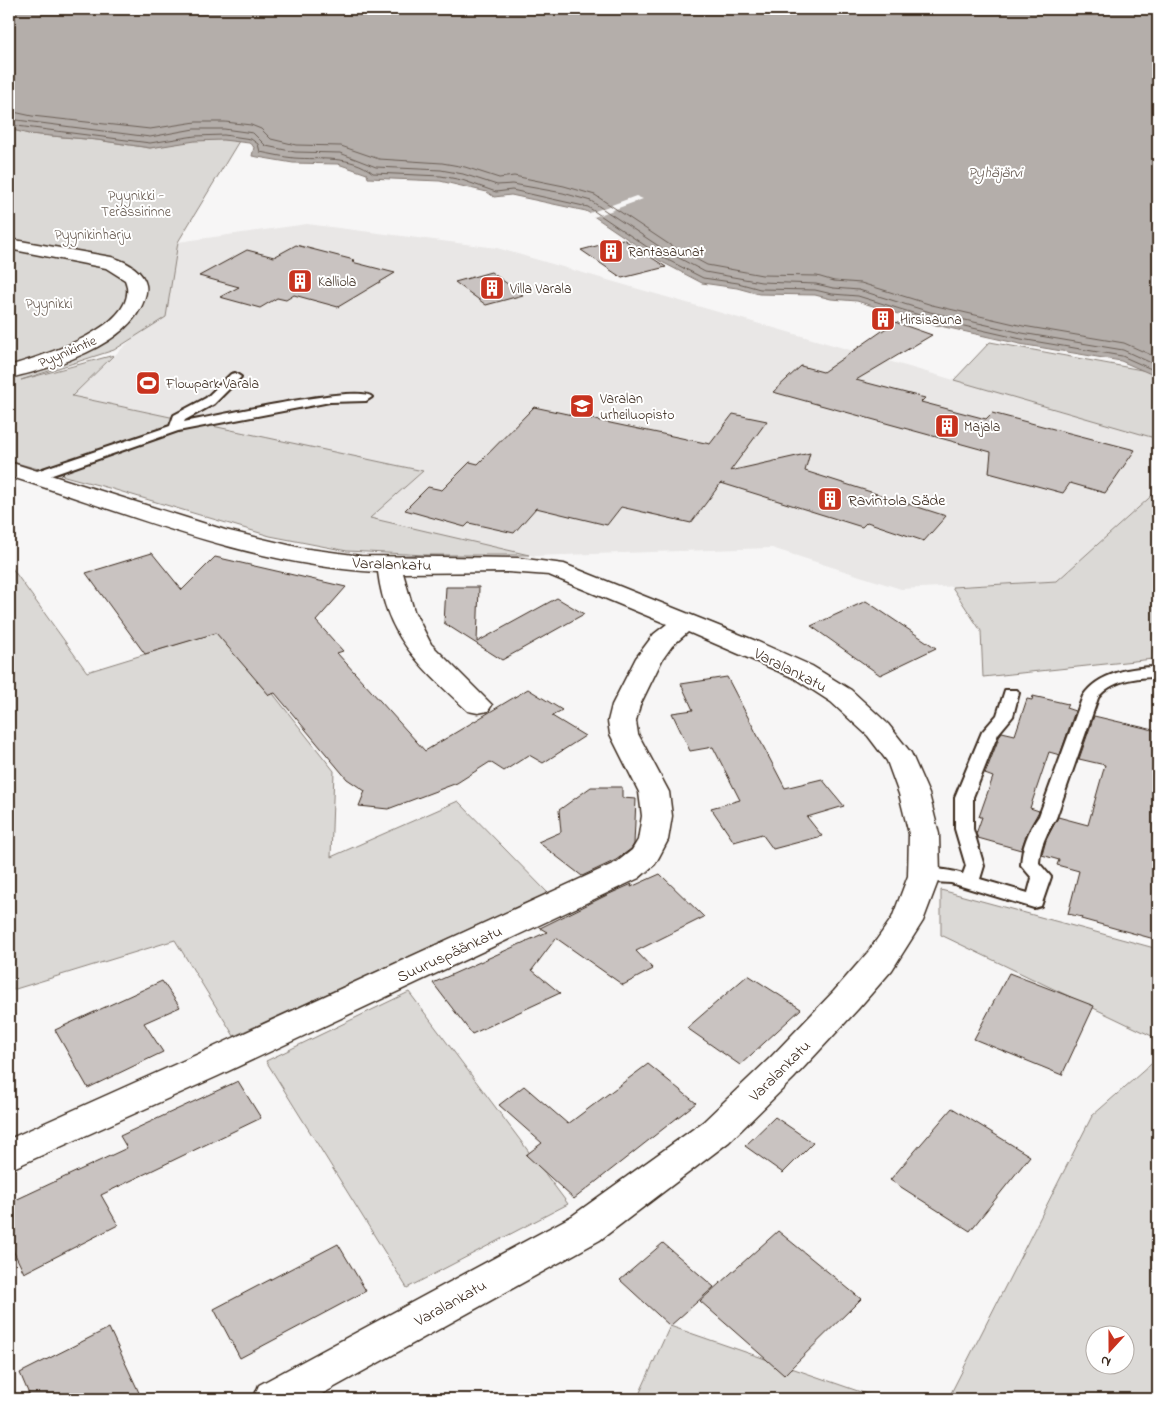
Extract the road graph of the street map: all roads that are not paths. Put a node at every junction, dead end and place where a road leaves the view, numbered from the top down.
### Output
1 (9, 244) edge
2 (9, 372) edge
3 (234, 377) dead end
4 (366, 397) dead end
5 (175, 428) junction
6 (21, 473) edge
7 (390, 565) junction
8 (685, 622) junction
9 (1158, 672) edge
10 (1011, 693) dead end
11 (478, 705) dead end
12 (924, 876) junction
13 (970, 883) junction
14 (9, 1155) edge
15 (274, 1399) edge

1 - 2 street, Pyynikintie
3 - 5 lane
4 - 5 lane
5 - 6 lane
6 - 7 street, Varalankatu
7 - 8 street, Varalankatu
7 - 11 street
8 - 12 street, Varalankatu
8 - 14 street, Suuruspäänkatu
9 - 13 lane
10 - 13 lane
12 - 13 lane
12 - 15 street, Varalankatu

